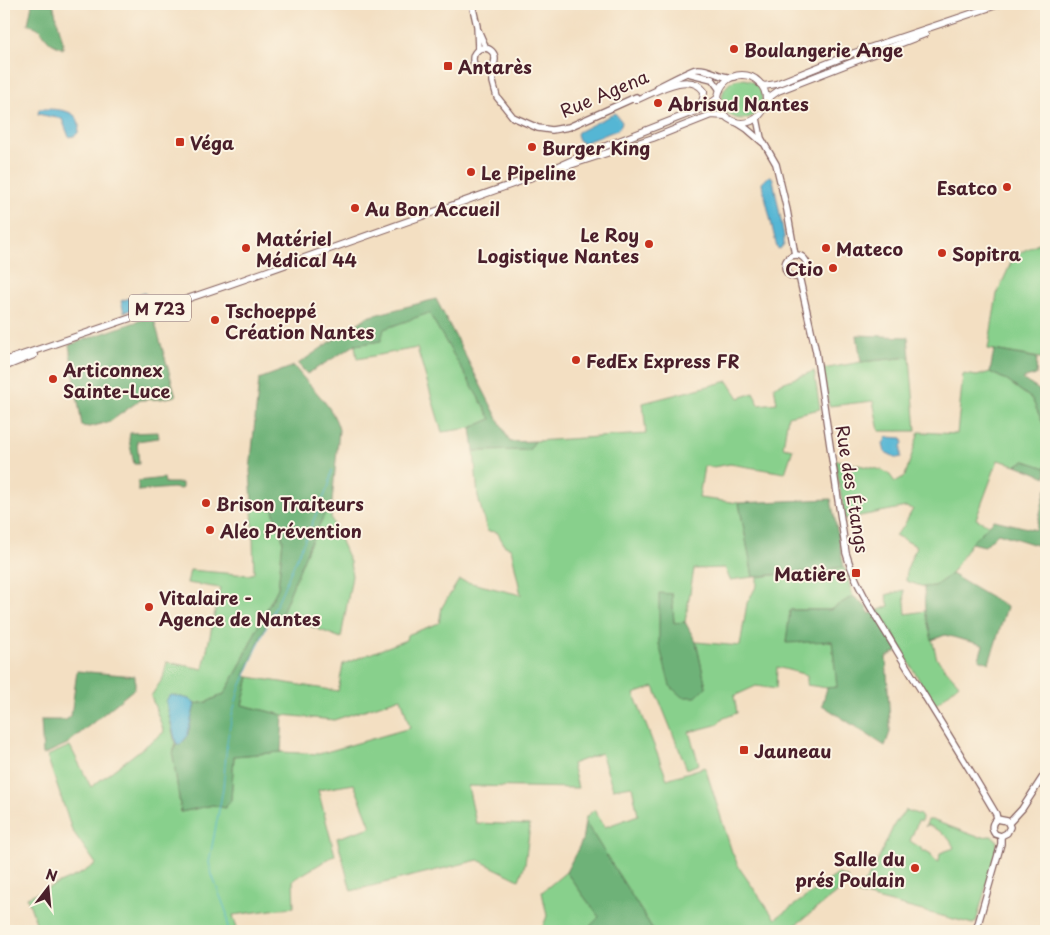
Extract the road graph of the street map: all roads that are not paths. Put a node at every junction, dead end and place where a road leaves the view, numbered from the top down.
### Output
1 (472, 4) edge
2 (1000, 4) edge
3 (952, 21) junction
4 (477, 26) junction
5 (486, 48) junction
6 (478, 49) junction
7 (492, 67) junction
8 (482, 70) junction
9 (688, 73) junction
10 (735, 77) junction
11 (493, 82) junction
12 (760, 84) junction
13 (720, 90) junction
14 (718, 98) junction
15 (632, 99) junction
16 (765, 106) junction
17 (725, 116) junction
18 (757, 118) junction
19 (736, 122) junction
20 (648, 129) junction
21 (765, 146) junction
22 (541, 174) junction
23 (795, 254) junction
24 (800, 276) junction
25 (93, 331) junction
26 (4, 361) edge
27 (4, 367) edge
28 (1046, 772) edge
29 (997, 819) junction
30 (1009, 823) junction
31 (1001, 836) junction
32 (976, 931) edge

1 - 4 main road
2 - 3 main road
3 - 12 main road
3 - 16 main road
4 - 5 main road
4 - 6 main road
5 - 6 main road
5 - 7 main road
6 - 8 main road
7 - 8 main road
7 - 11 main road, Rue Agena
8 - 11 main road, Rue Agena
9 - 10 main road, Rue Agena
9 - 13 main road
9 - 15 main road, Rue Agena
10 - 12 main road
10 - 13 main road
11 - 15 main road, Rue Agena
12 - 16 main road
13 - 14 main road
14 - 17 main road
14 - 20 main road, M 723
15 - 20 main road
16 - 18 main road
17 - 19 main road
17 - 22 main road, M 723
18 - 19 main road
18 - 21 main road
19 - 21 main road
20 - 22 main road, M 723
21 - 23 main road
22 - 25 main road, M 723
23 - 24 main road
23 - 24 main road
24 - 29 main road, Rue des Étangs
25 - 26 main road, M 723
25 - 27 main road, M 723
28 - 30 main road
29 - 30 main road
29 - 31 main road
30 - 31 main road
31 - 32 main road

